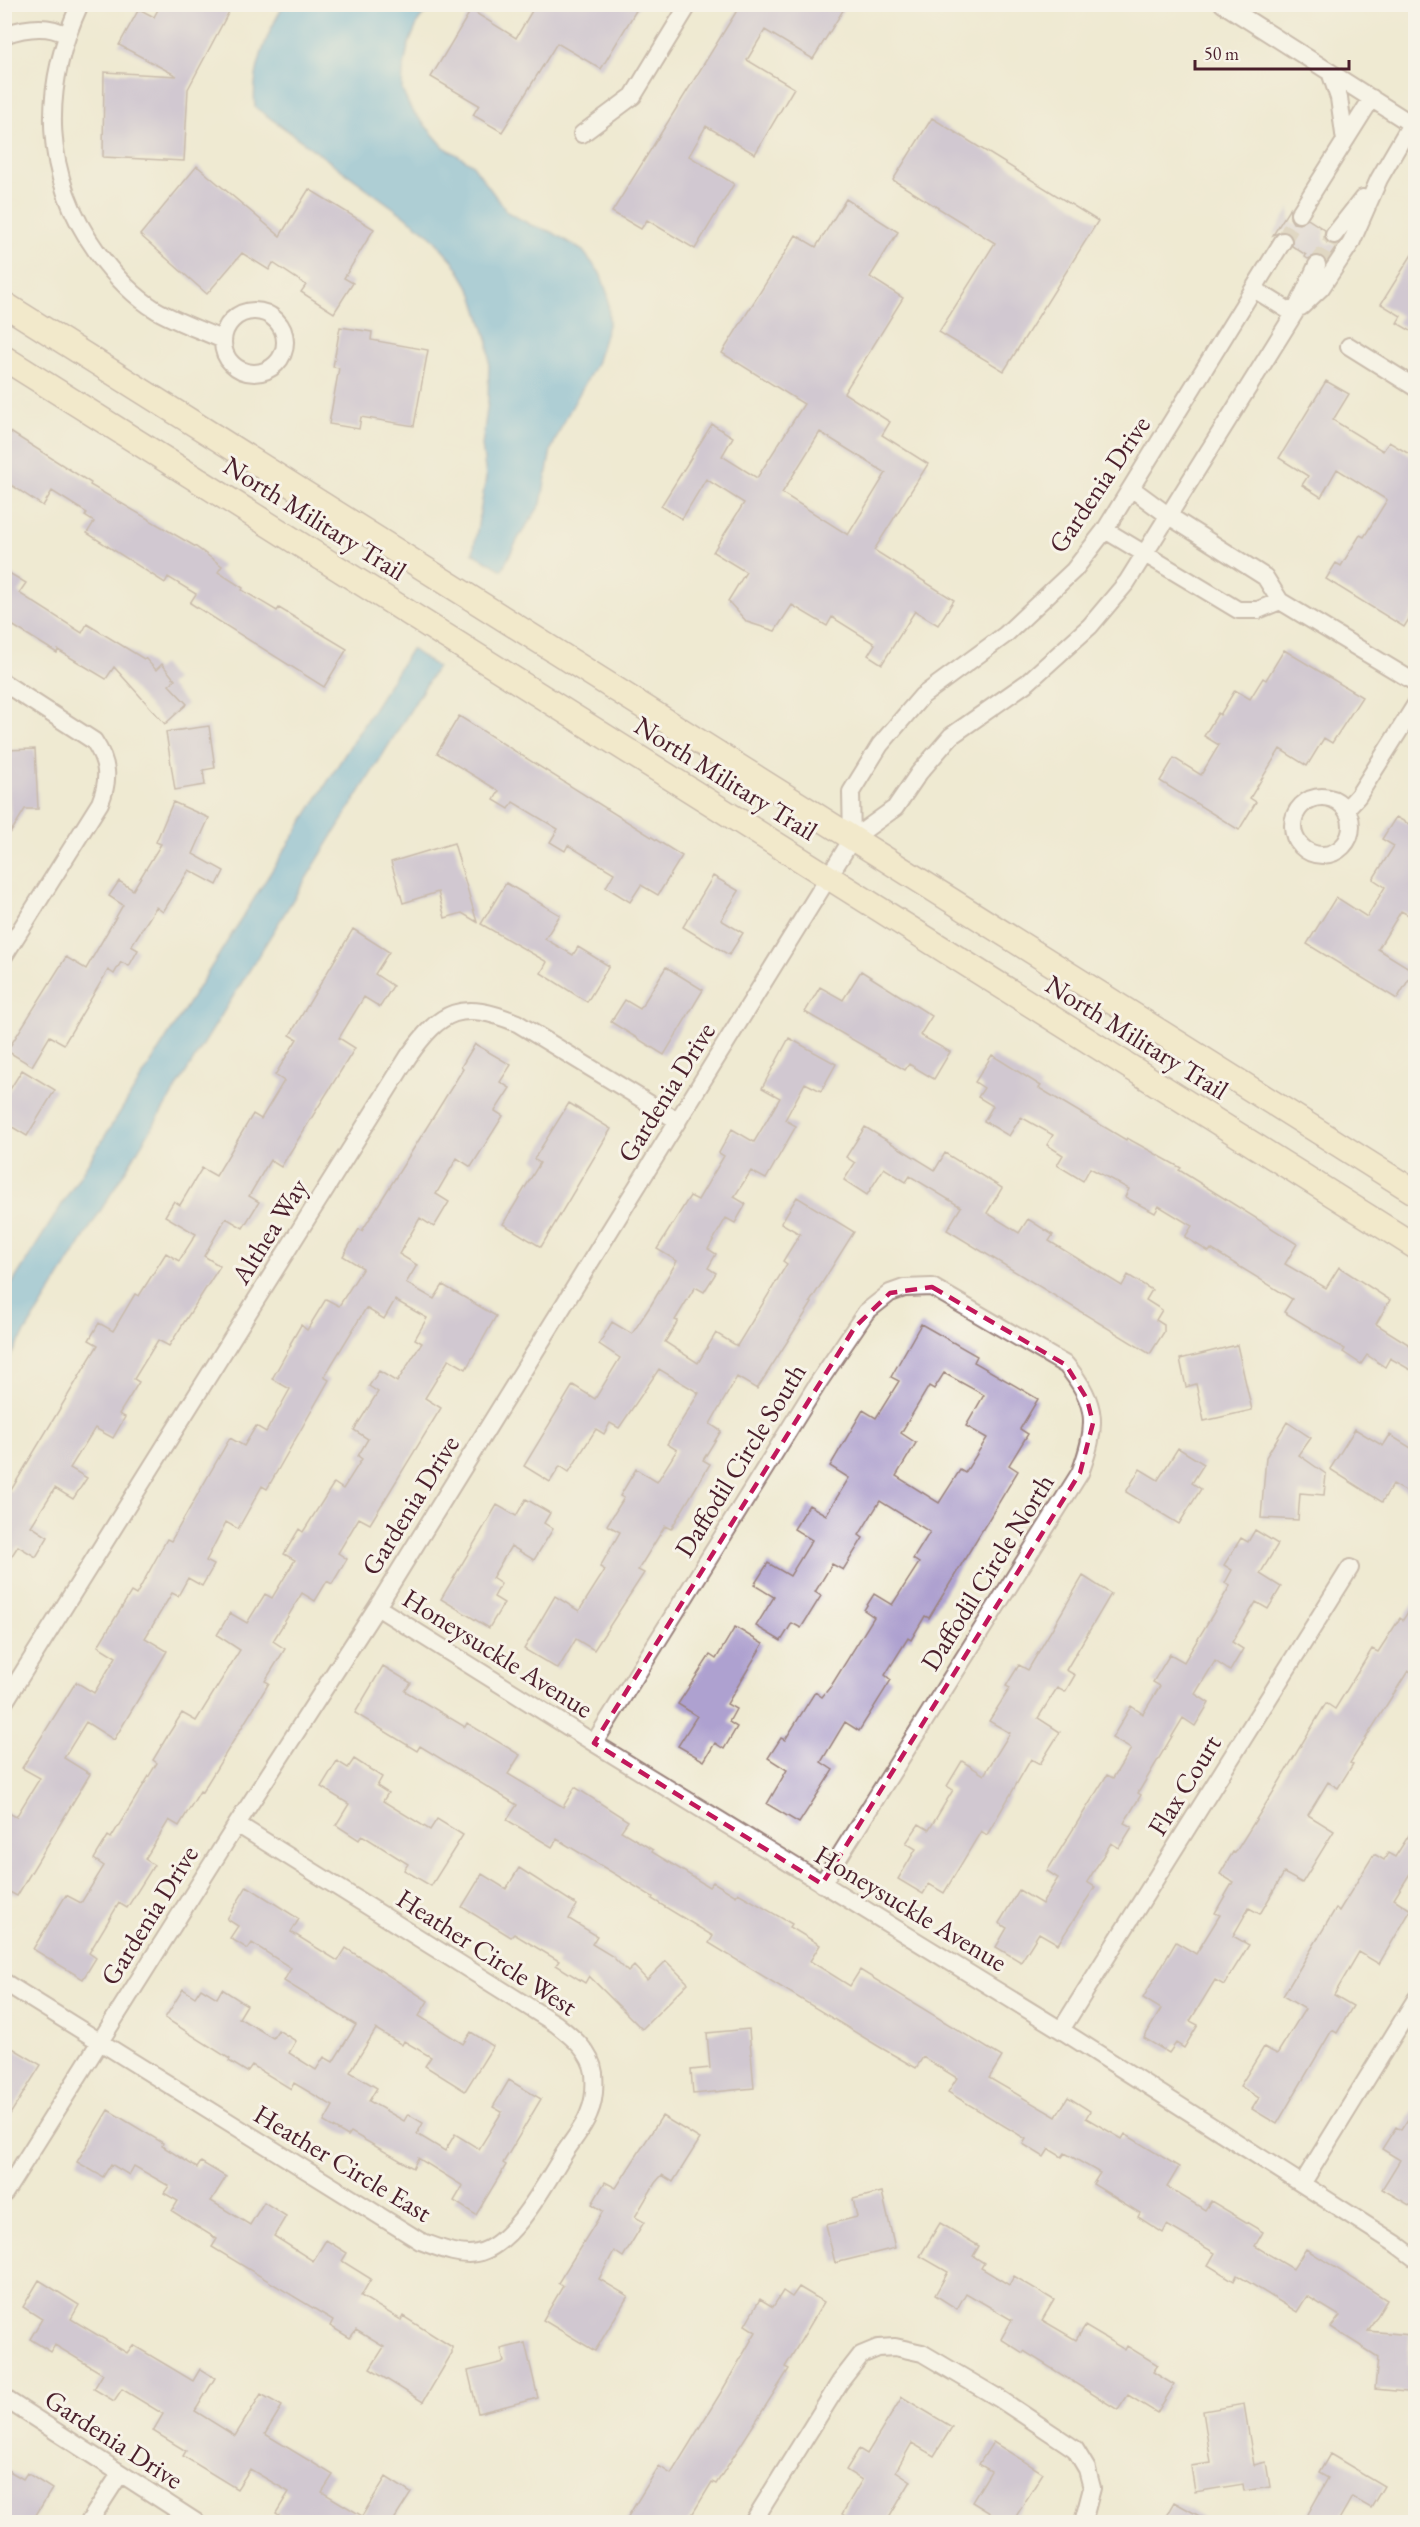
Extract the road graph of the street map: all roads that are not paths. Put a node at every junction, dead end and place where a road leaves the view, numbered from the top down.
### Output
1 (80, 4) edge
2 (688, 4) edge
3 (1223, 4) edge
4 (66, 34) junction
5 (4, 35) edge
6 (1330, 72) junction
7 (1372, 98) junction
8 (1413, 126) edge
9 (582, 134) dead end
10 (1345, 141) junction
11 (1378, 179) junction
12 (1299, 214) tunnel mouth
13 (1334, 235) tunnel mouth
14 (1283, 241) tunnel mouth
15 (1317, 265) tunnel mouth
16 (1254, 289) junction
17 (4, 304) edge
18 (1294, 314) junction
19 (223, 340) dead end
20 (1349, 346) dead end
21 (4, 358) edge
22 (1416, 388) edge
23 (1131, 488) junction
24 (1169, 516) junction
25 (1105, 530) junction
26 (1145, 553) junction
27 (1280, 601) junction
28 (4, 683) edge
29 (1416, 683) edge
30 (1416, 704) edge
31 (1346, 809) dead end
32 (852, 839) junction
33 (827, 878) junction
34 (4, 956) edge
35 (678, 1121) junction
36 (1416, 1192) edge
37 (1416, 1247) edge
38 (978, 1312) joint
39 (1350, 1568) dead end
40 (377, 1607) junction
41 (4, 1703) edge
42 (594, 1743) junction
43 (237, 1824) junction
44 (822, 1884) junction
45 (4, 1982) edge
46 (1416, 1998) edge
47 (1061, 2030) junction
48 (99, 2043) junction
49 (549, 2180) joint
50 (1302, 2184) junction
51 (4, 2194) edge
52 (1416, 2259) edge
53 (4, 2398) edge
54 (120, 2474) junction
55 (89, 2523) edge
56 (196, 2523) edge
57 (753, 2523) edge
58 (1083, 2523) edge

1 - 4 street
2 - 9 street
3 - 6 street
4 - 5 street
4 - 19 street
6 - 7 street
6 - 10 street
7 - 8 street
7 - 10 street
8 - 11 street, Gardenia Drive
10 - 12 street
11 - 13 street, Gardenia Drive
11 - 18 street, Gardenia Drive
14 - 16 street, Gardenia Drive
15 - 18 street, Gardenia Drive
16 - 18 street
16 - 23 street, Gardenia Drive
17 - 32 main road, North Military Trail
18 - 24 street, Gardenia Drive
20 - 22 street
21 - 33 main road, North Military Trail
23 - 24 street
23 - 25 street, Gardenia Drive
24 - 26 street, Gardenia Drive
24 - 27 street
25 - 26 street
25 - 32 street, Gardenia Drive
26 - 27 street
26 - 32 street, Gardenia Drive
27 - 29 street
28 - 34 street
30 - 31 street
32 - 33 street, Gardenia Drive
32 - 36 main road, North Military Trail
33 - 35 street, Gardenia Drive
33 - 37 main road, North Military Trail
35 - 40 street, Gardenia Drive
35 - 41 street, Althea Way
38 - 42 street, Daffodil Circle South
38 - 44 street, Daffodil Circle North
39 - 47 street, Flax Court
40 - 42 street, Honeysuckle Avenue
40 - 43 street, Gardenia Drive
42 - 44 street, Honeysuckle Avenue
43 - 48 street, Gardenia Drive
43 - 49 street, Heather Circle West
44 - 47 street, Honeysuckle Avenue
45 - 48 street
46 - 50 street
47 - 50 street, Honeysuckle Avenue
48 - 49 street, Heather Circle East
48 - 51 street, Gardenia Drive
50 - 52 street, Honeysuckle Avenue
53 - 54 street, Gardenia Drive
54 - 55 street
54 - 56 street, Gardenia Drive
57 - 58 street

